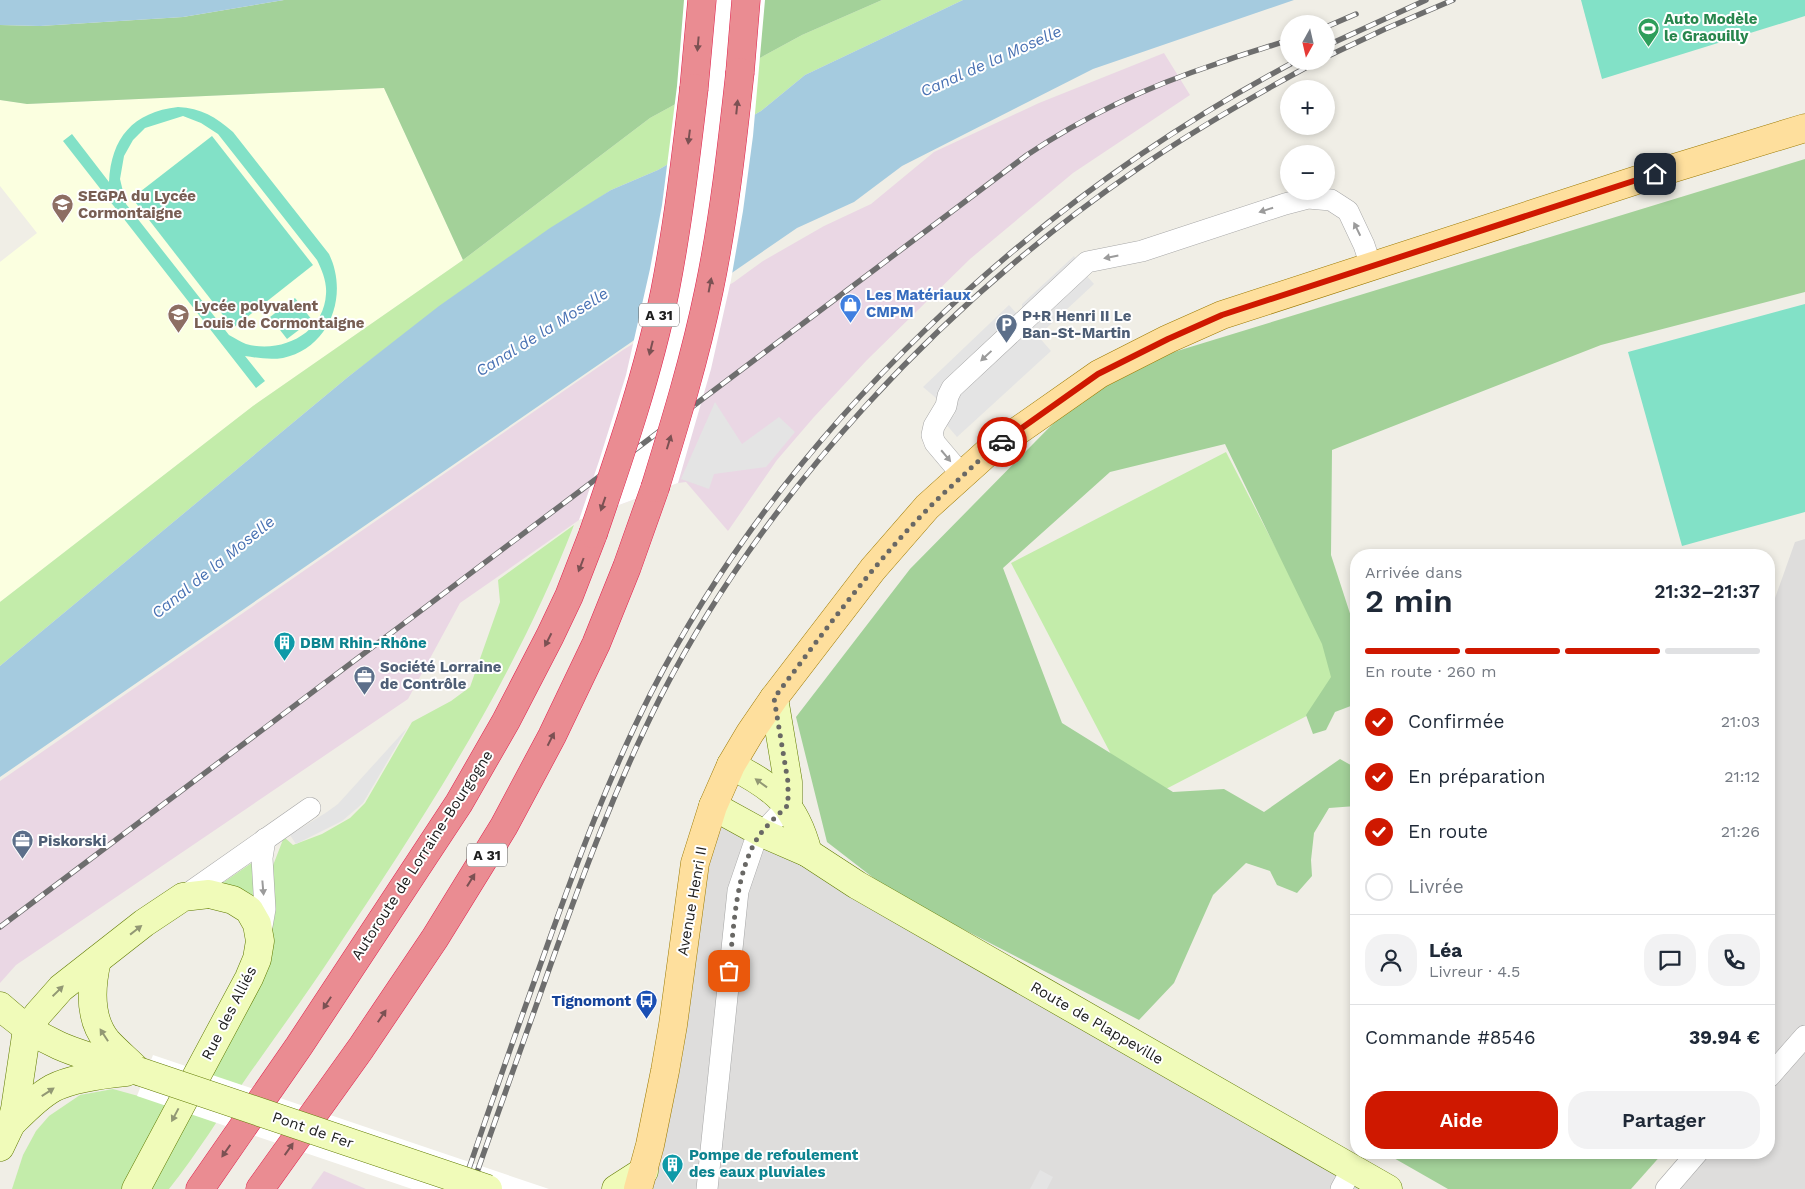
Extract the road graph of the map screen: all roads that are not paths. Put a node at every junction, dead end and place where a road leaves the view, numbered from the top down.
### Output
1 (702, 0) edge
2 (746, 0) edge
3 (1805, 128) edge
4 (1371, 266) junction
5 (962, 475) junction
6 (774, 698) junction
7 (731, 765) junction
8 (788, 805) junction
9 (712, 806) junction
10 (310, 808) dead end
11 (762, 832) junction
12 (265, 839) junction
13 (808, 853) junction
14 (183, 897) junction
15 (260, 941) junction
16 (97, 960) junction
17 (0, 1006) edge
18 (27, 1029) junction
19 (1805, 1036) edge
20 (1775, 1070) edge
21 (138, 1071) junction
22 (5, 1136) edge
23 (1692, 1159) edge
24 (1347, 1179) edge
25 (641, 1180) edge
26 (136, 1189) edge
27 (200, 1189) edge
28 (260, 1189) edge
29 (488, 1189) edge
30 (616, 1189) edge
31 (707, 1189) edge
32 (1388, 1189) edge
33 (1666, 1189) edge

1 -> 27 highway, Autoroute de Lorraine-Bourgogne / A 31, bridge
28 -> 2 highway, A 31, bridge
3 - 4 main road, Avenue Henri II
4 - 5 main road, Avenue Henri II
4 -> 5 street
5 - 6 main road, Avenue Henri II
6 - 7 main road, Avenue Henri II
6 - 8 main road
8 -> 7 main road
7 - 9 main road, Avenue Henri II
8 - 11 street
8 - 13 main road
9 - 11 main road, Route de Plappeville
9 - 25 main road, Avenue Henri II
10 - 12 street
11 - 13 main road, Route de Plappeville
11 - 31 street
12 - 14 street
12 -> 15 street
13 - 24 main road, Route de Plappeville
14 - 15 main road, Rue des Alliés
16 -> 14 main road, Rue des Alliés
15 -> 26 main road, Rue des Alliés
18 -> 16 main road, Rue des Alliés
21 -> 16 main road
17 - 18 main road, Pont de Fer
18 - 21 main road, Pont de Fer
18 - 22 main road
19 - 20 street
22 -> 21 main road
21 - 29 main road, Pont de Fer, bridge
23 - 33 street
24 - 32 main road, Route de Plappeville
25 - 30 main road

